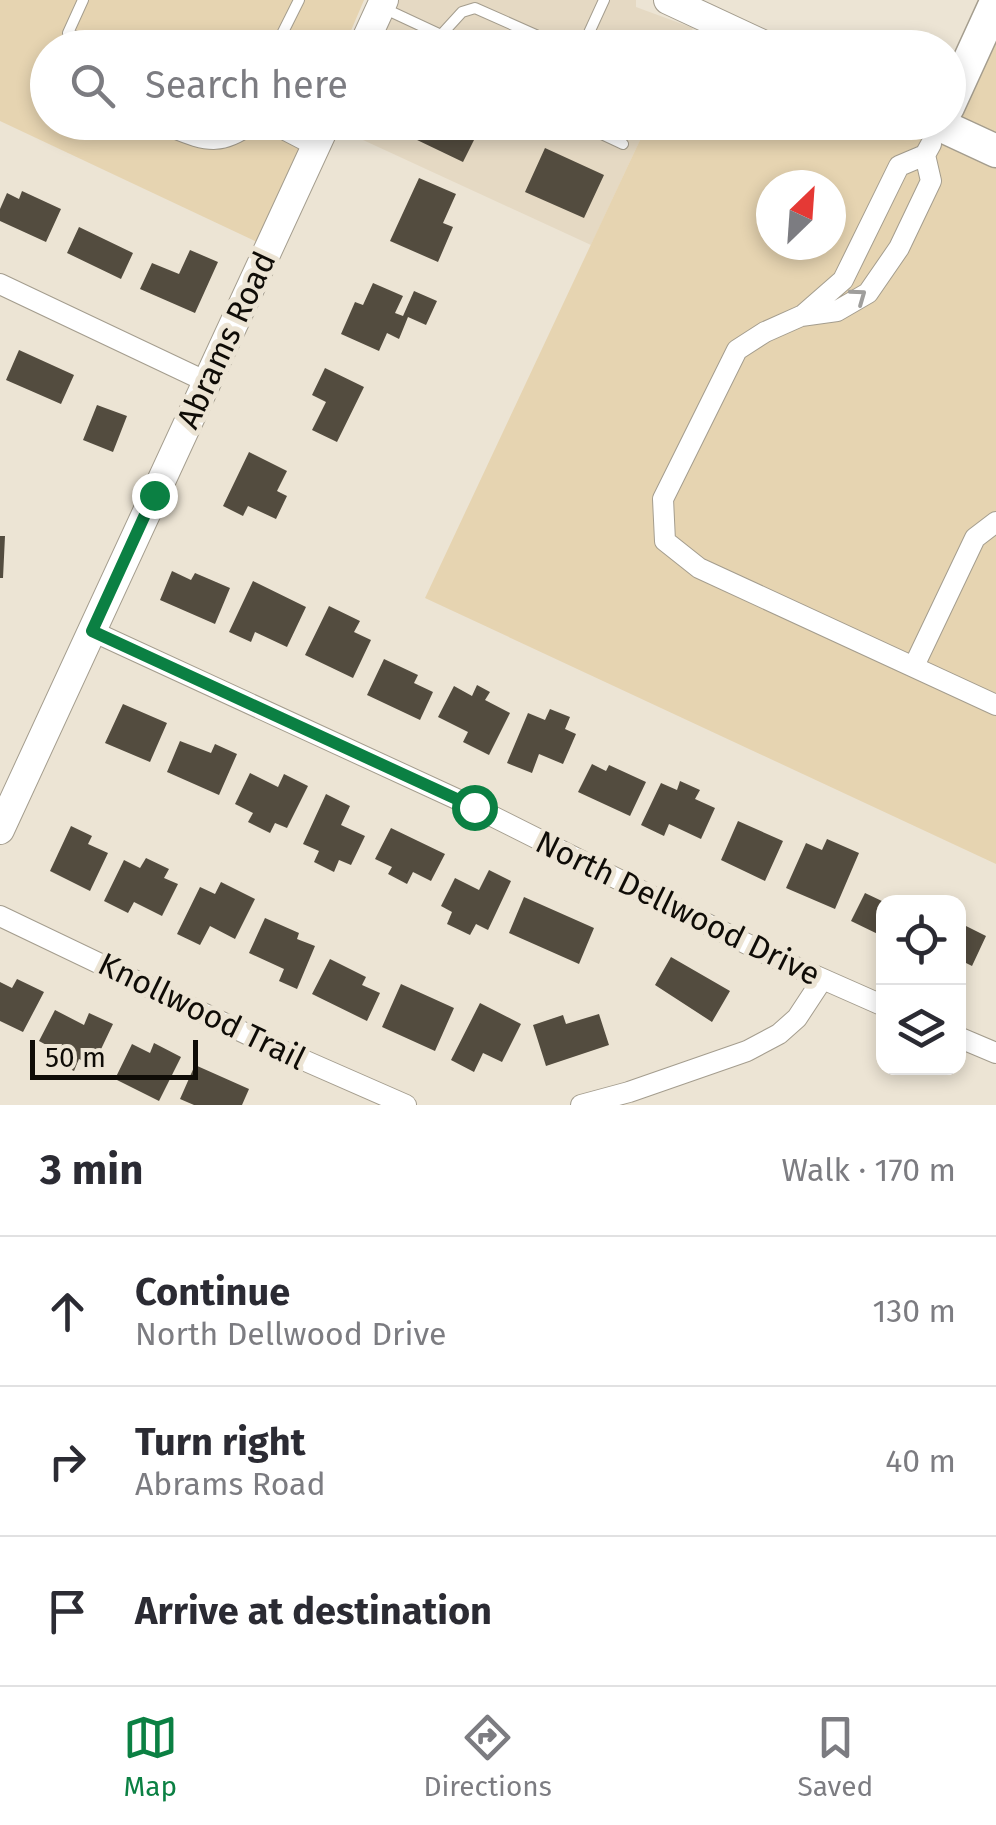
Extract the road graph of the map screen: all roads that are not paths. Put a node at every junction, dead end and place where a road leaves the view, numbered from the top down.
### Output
1 (84, 0) edge
2 (299, 0) edge
3 (604, 0) edge
4 (679, 2) edge
5 (996, 2) edge
6 (382, 3) edge
7 (70, 30) edge
8 (285, 30) edge
9 (370, 30) edge
10 (430, 30) edge
11 (446, 30) edge
12 (524, 30) edge
13 (590, 30) edge
14 (735, 30) edge
15 (966, 66) edge
16 (966, 138) edge
17 (189, 140) edge
18 (239, 140) edge
19 (293, 140) edge
20 (319, 140) edge
21 (614, 140) edge
22 (924, 140) edge
23 (936, 140) edge
24 (623, 144) dead end
25 (314, 151) junction
26 (996, 151) edge
27 (868, 233) junction
28 (899, 248) junction
29 (0, 284) edge
30 (801, 316) junction
31 (207, 382) junction
32 (996, 522) edge
33 (92, 631) junction
34 (914, 666) junction
35 (996, 705) edge
36 (0, 830) edge
37 (0, 916) edge
38 (822, 980) junction
39 (876, 1003) edge
40 (966, 1040) edge
41 (996, 1053) edge
42 (406, 1105) edge
43 (580, 1105) edge

1 - 7 lane
2 - 8 lane
3 - 13 lane
4 - 14 street
5 - 15 main road
6 - 9 street
6 - 10 lane
11 - 12 lane
16 - 26 main road
17 - 18 lane
19 - 25 lane
20 - 25 street, Abrams Road
21 - 24 lane
22 - 27 street
23 - 28 street
25 - 31 street, Abrams Road
27 - 28 street
27 - 30 street
30 -> 28 street
29 - 31 street
30 - 34 street
31 - 33 street, Abrams Road
32 - 34 street
33 - 36 street, Abrams Road
33 - 38 street, North Dellwood Drive
34 - 35 street
37 - 42 street, Knollwood Trail
38 - 39 street, North Dellwood Drive
38 - 43 street
40 - 41 street

